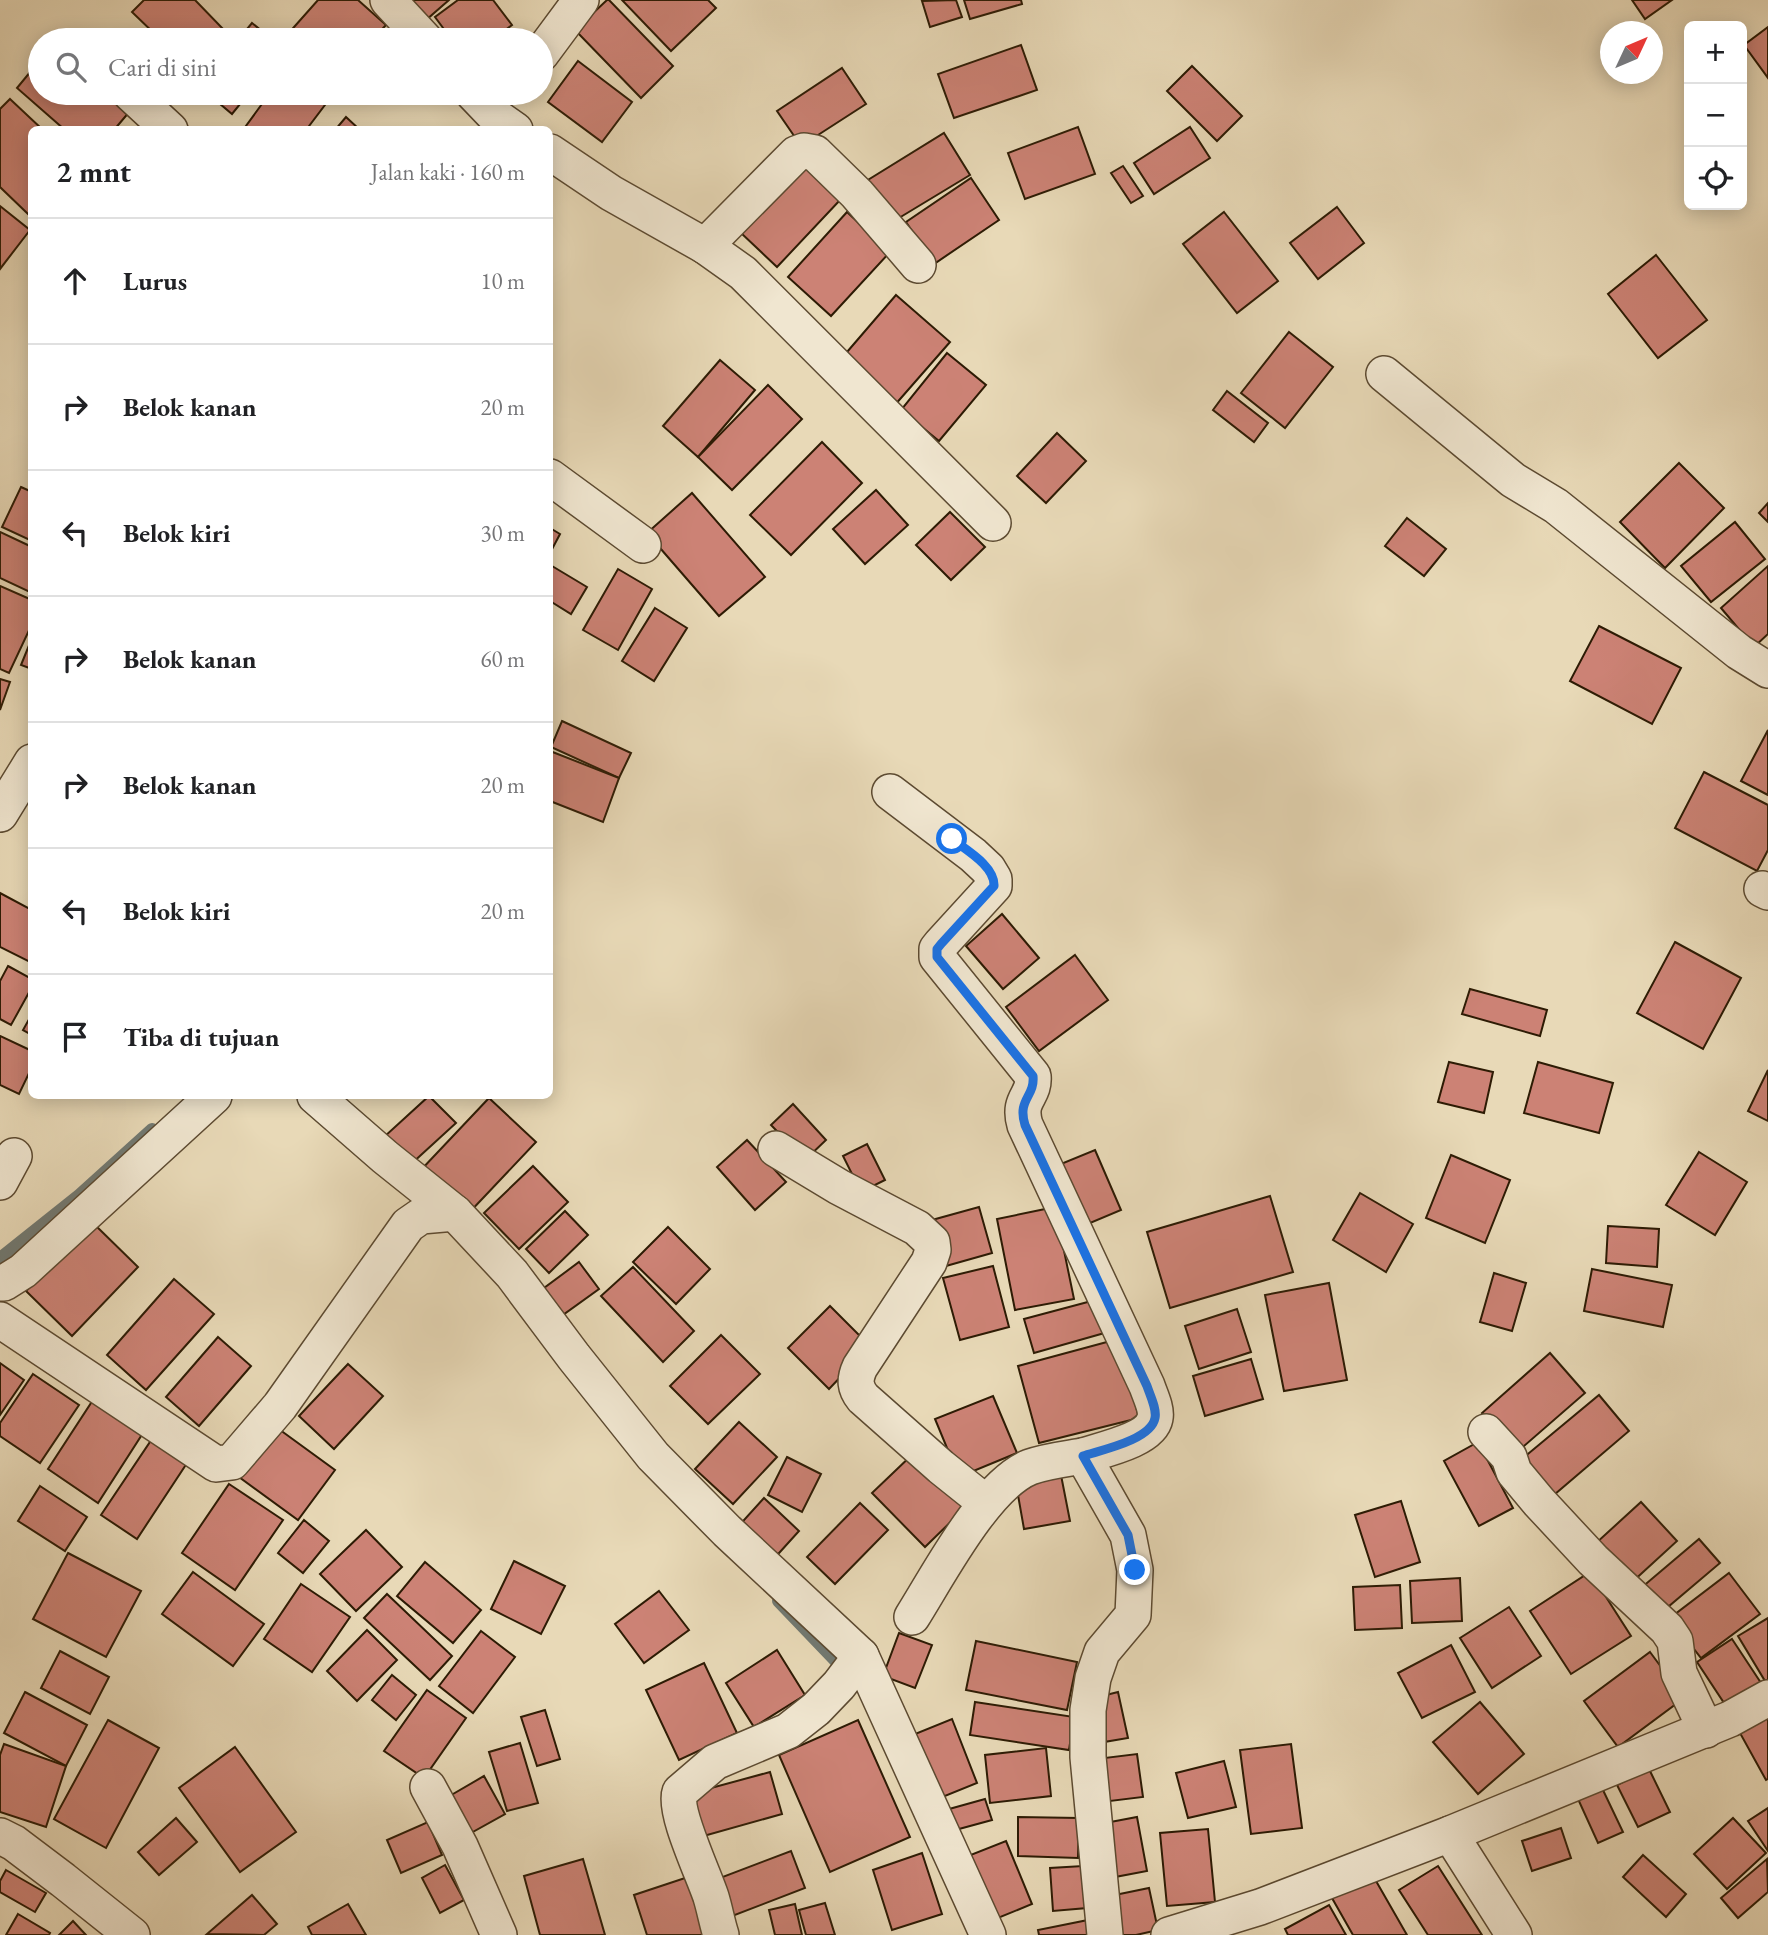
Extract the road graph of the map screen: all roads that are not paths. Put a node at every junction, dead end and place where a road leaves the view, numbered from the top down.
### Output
1 (388, 0) edge
2 (581, 0) edge
3 (414, 28) edge
4 (553, 38) edge
5 (143, 105) edge
6 (166, 126) edge
7 (553, 154) edge
8 (705, 246) junction
9 (918, 265) dead end
10 (1384, 374) dead end
11 (553, 479) edge
12 (993, 523) dead end
13 (643, 545) dead end
14 (1768, 670) edge
15 (890, 792) dead end
16 (211, 1099) edge
17 (318, 1099) edge
18 (776, 1149) dead end
19 (442, 1214) junction
20 (0, 1283) edge
21 (0, 1320) edge
22 (1486, 1432) dead end
23 (1083, 1456) junction
24 (986, 1503) junction
25 (912, 1617) dead end
26 (852, 1667) junction
27 (1768, 1698) edge
28 (1706, 1730) junction
29 (428, 1787) dead end
30 (1450, 1834) junction
31 (0, 1836) edge
32 (1267, 1921) edge
33 (132, 1935) edge
34 (499, 1935) edge
35 (721, 1935) edge
36 (988, 1935) edge
37 (1105, 1935) edge
38 (1169, 1935) edge
39 (1514, 1935) edge

1 - 3 street
2 - 4 street
5 - 6 street
7 - 8 street
8 - 9 street
8 - 12 street
10 - 14 street
11 - 13 street
15 - 23 street
16 - 20 street
17 - 19 street
18 - 24 street
19 - 21 street
19 - 26 street
22 - 28 street
23 - 24 street
23 - 37 street
24 - 25 street
26 - 35 street
26 - 36 street
27 - 28 street
28 - 30 street
29 - 34 street
30 - 32 street
30 - 39 street
31 - 33 street
32 - 38 street

